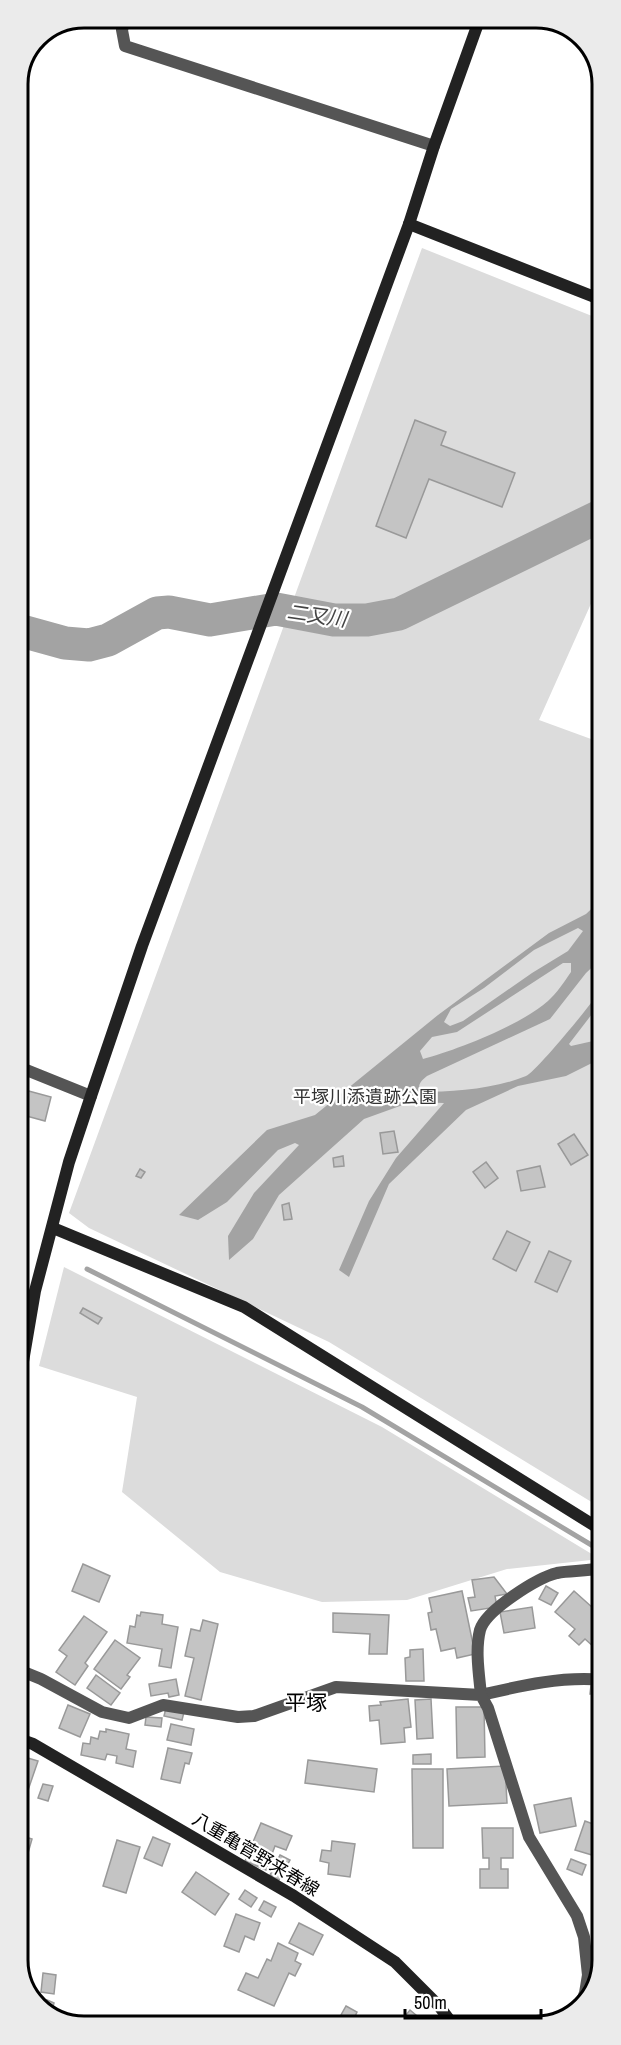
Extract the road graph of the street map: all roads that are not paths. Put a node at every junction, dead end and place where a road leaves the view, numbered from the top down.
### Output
1 (122, 28) edge
2 (476, 29) edge
3 (434, 146) junction
4 (409, 224) junction
5 (592, 296) edge
6 (28, 1071) edge
7 (91, 1096) junction
8 (53, 1228) junction
9 (28, 1332) edge
10 (592, 1524) edge
11 (592, 1569) edge
12 (28, 1674) edge
13 (592, 1679) edge
14 (481, 1695) junction
15 (28, 1742) edge
16 (586, 1986) edge
17 (446, 2016) edge

1 - 3 street
2 - 3 street
3 - 4 street
4 - 5 street
4 - 7 street
6 - 7 street
7 - 8 street
8 - 9 street
8 - 10 street
11 - 14 street
12 - 14 street
13 - 14 street
14 - 16 street
15 - 17 street, 八重亀菅野来春線

